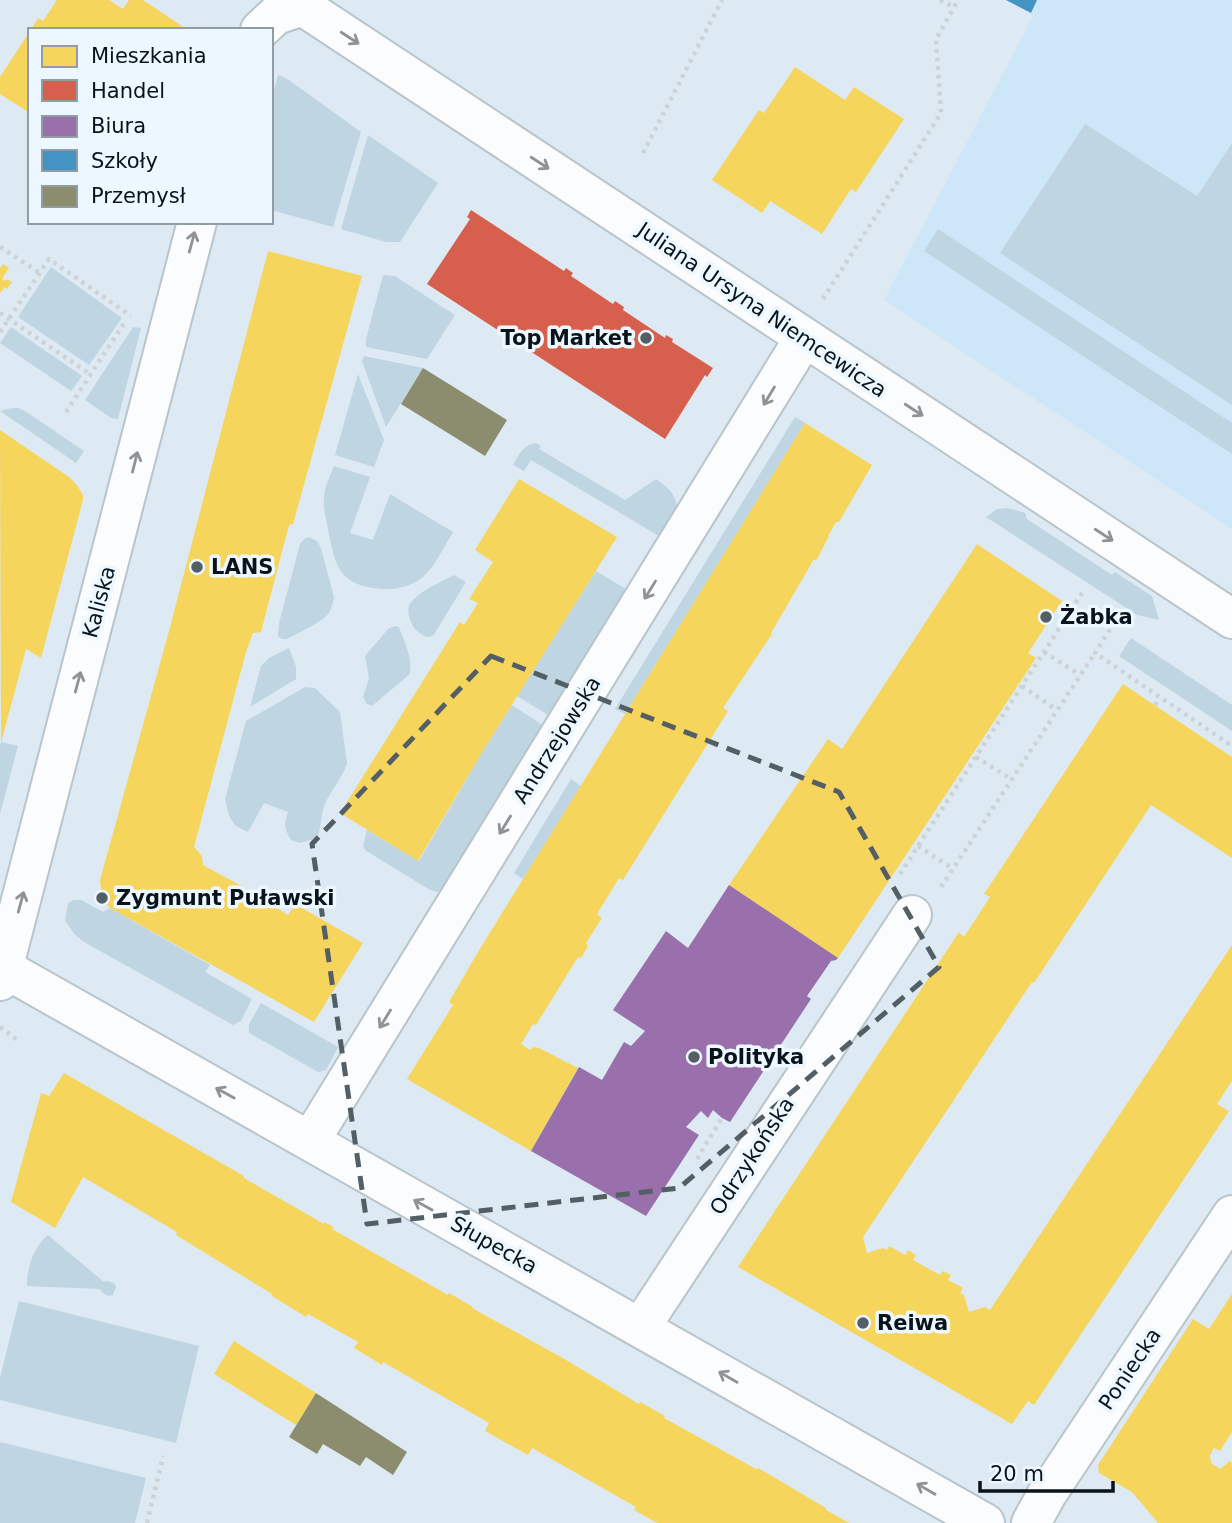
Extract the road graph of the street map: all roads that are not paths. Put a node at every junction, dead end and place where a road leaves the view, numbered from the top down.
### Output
1 (298, 3) edge
2 (263, 28) edge
3 (196, 224) edge
4 (811, 322) junction
5 (1232, 619) edge
6 (925, 903) road end
7 (1, 972) edge
8 (310, 1141) junction
9 (1232, 1215) edge
10 (640, 1328) junction
11 (985, 1523) edge
12 (1031, 1523) edge

1 - 2 street
1 -> 4 street, Juliana Ursyna Niemcewicza
7 -> 3 street, Kaliska
4 -> 5 street, Juliana Ursyna Niemcewicza
4 -> 8 street, Andrzejowska
6 - 10 street, Odrzykońska
8 -> 7 street, Słupecka
10 -> 8 street, Słupecka
9 - 12 street, Poniecka
11 -> 10 street, Słupecka

